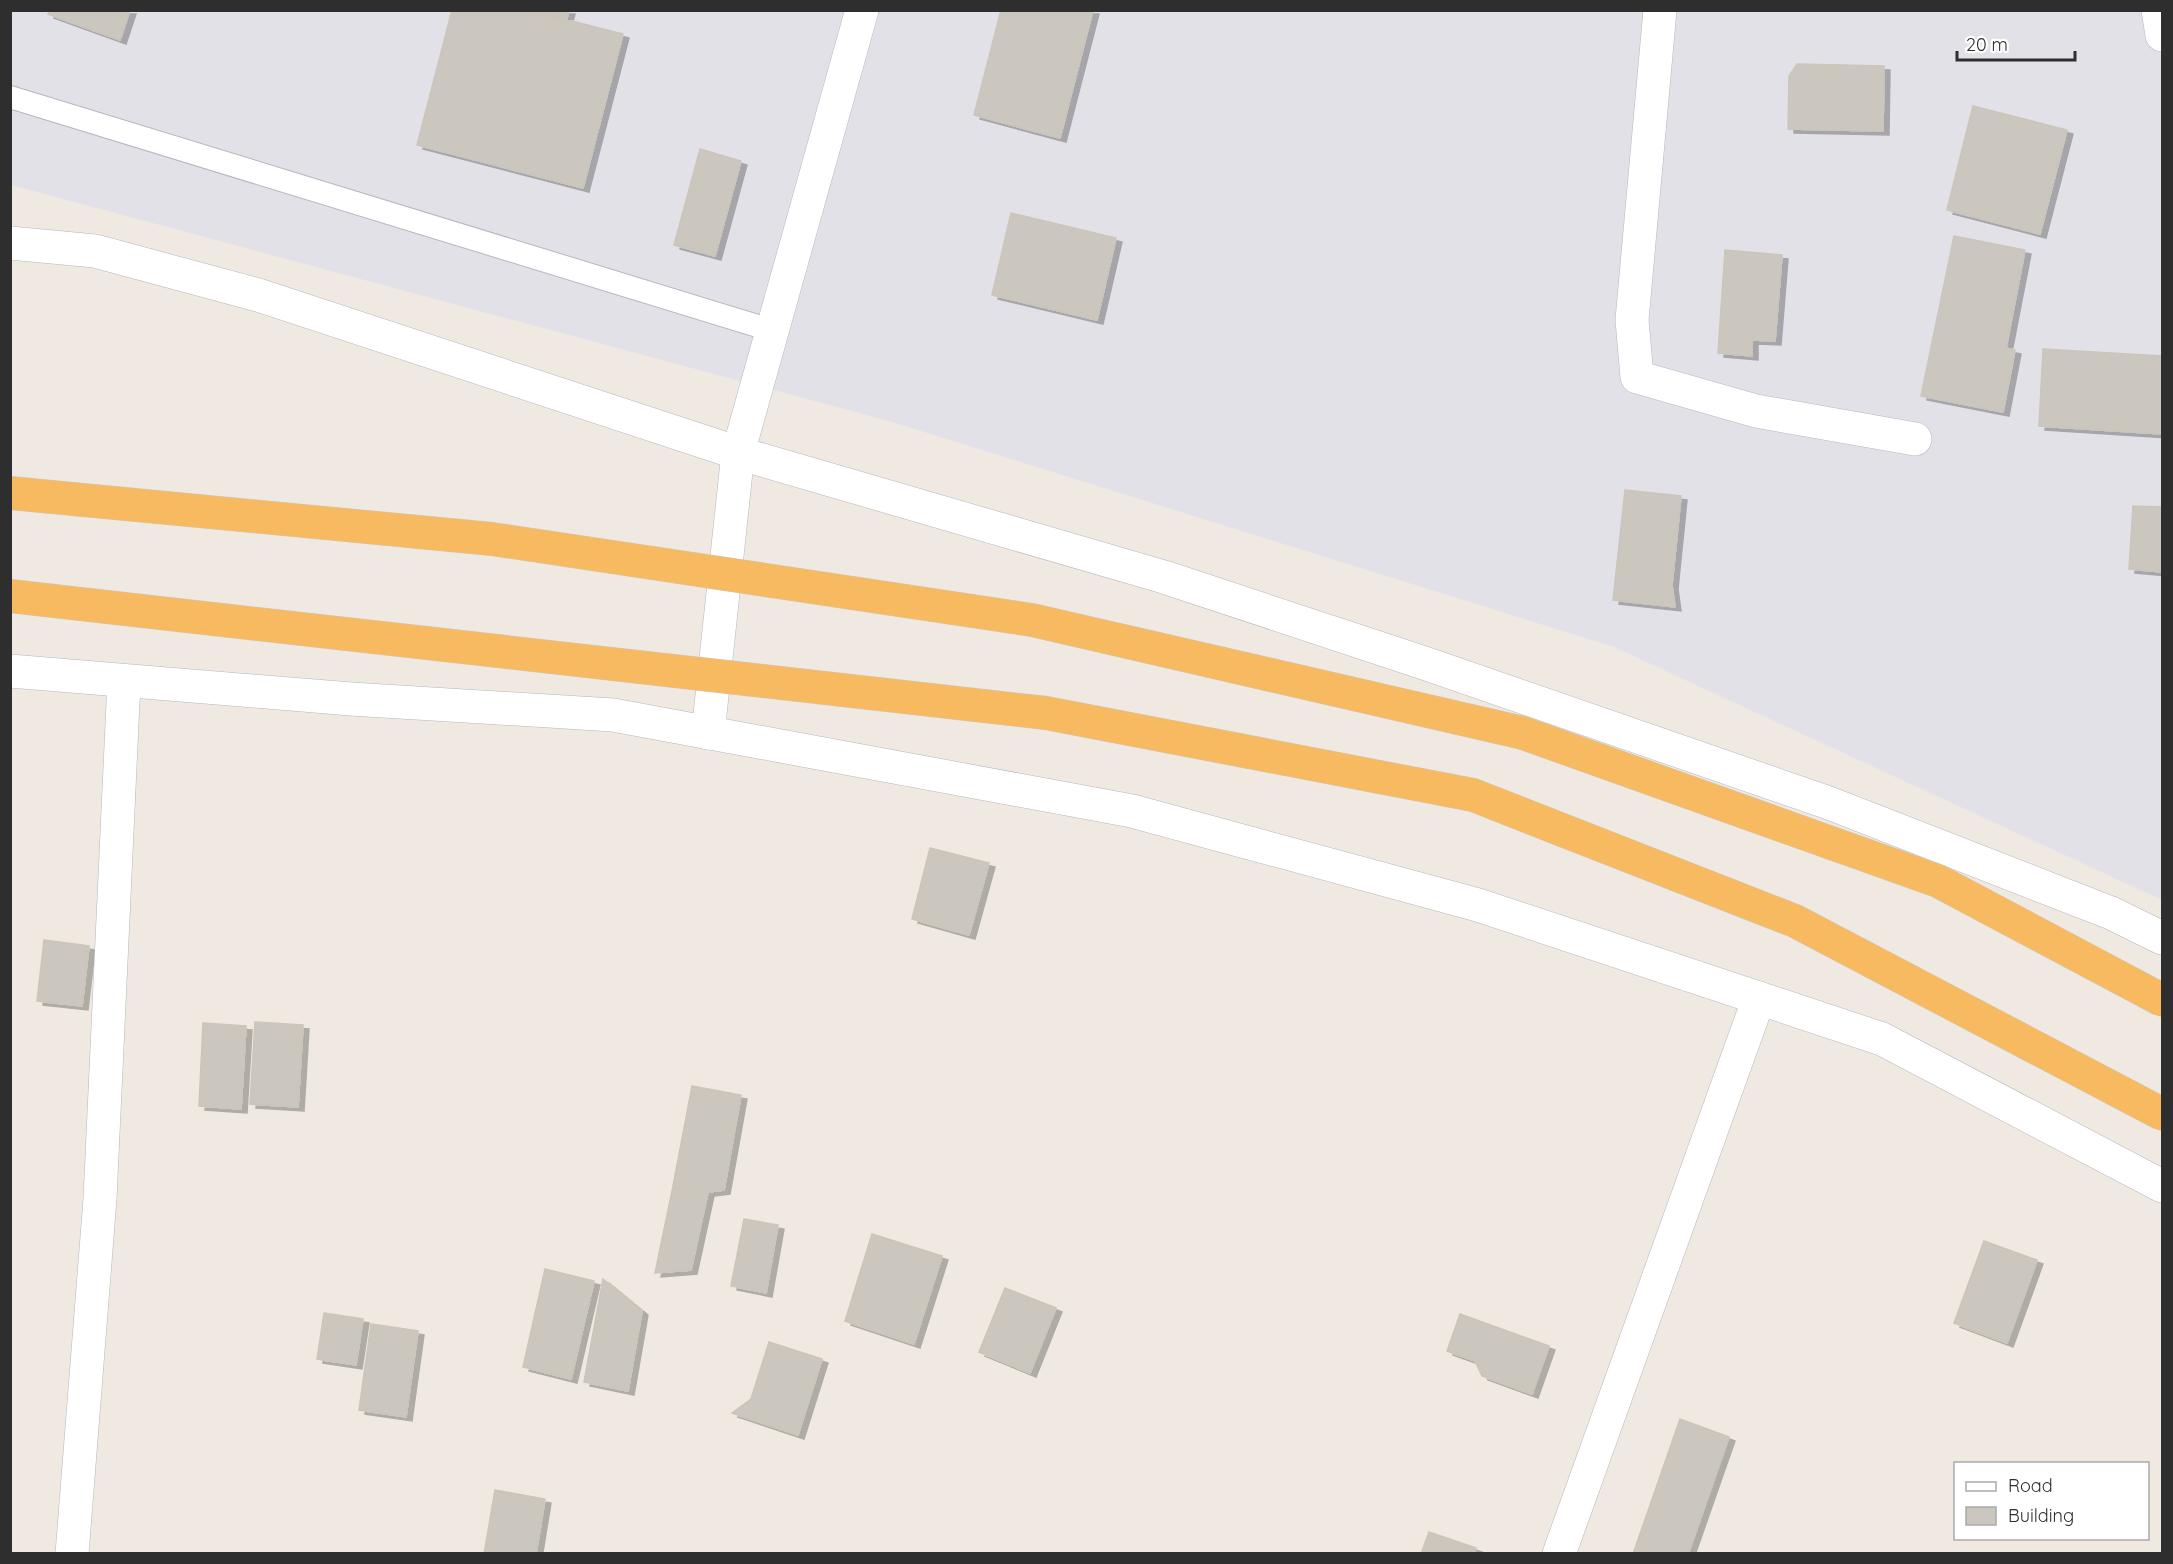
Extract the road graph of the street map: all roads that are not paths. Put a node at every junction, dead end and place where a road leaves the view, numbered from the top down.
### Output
1 (862, 10) edge
2 (1660, 10) edge
3 (2158, 10) edge
4 (2163, 35) edge
5 (10, 97) edge
6 (10, 243) edge
7 (774, 331) junction
8 (1915, 439) dead end
9 (738, 453) junction
10 (10, 494) edge
11 (10, 596) edge
12 (10, 671) edge
13 (124, 681) junction
14 (708, 733) junction
15 (2163, 938) edge
16 (1759, 998) junction
17 (2163, 1000) edge
18 (2163, 1114) edge
19 (2163, 1186) edge
20 (72, 1554) edge
21 (1559, 1554) edge

1 - 7 street
2 - 8 street
3 - 4 street
5 - 7 lane
6 - 9 street
7 - 9 street
9 - 14 street
9 - 15 street
10 - 17 highway, bridge
11 - 18 highway, bridge
12 - 13 street
13 - 14 street
13 - 20 street
14 - 16 street
16 - 19 street
16 - 21 street

